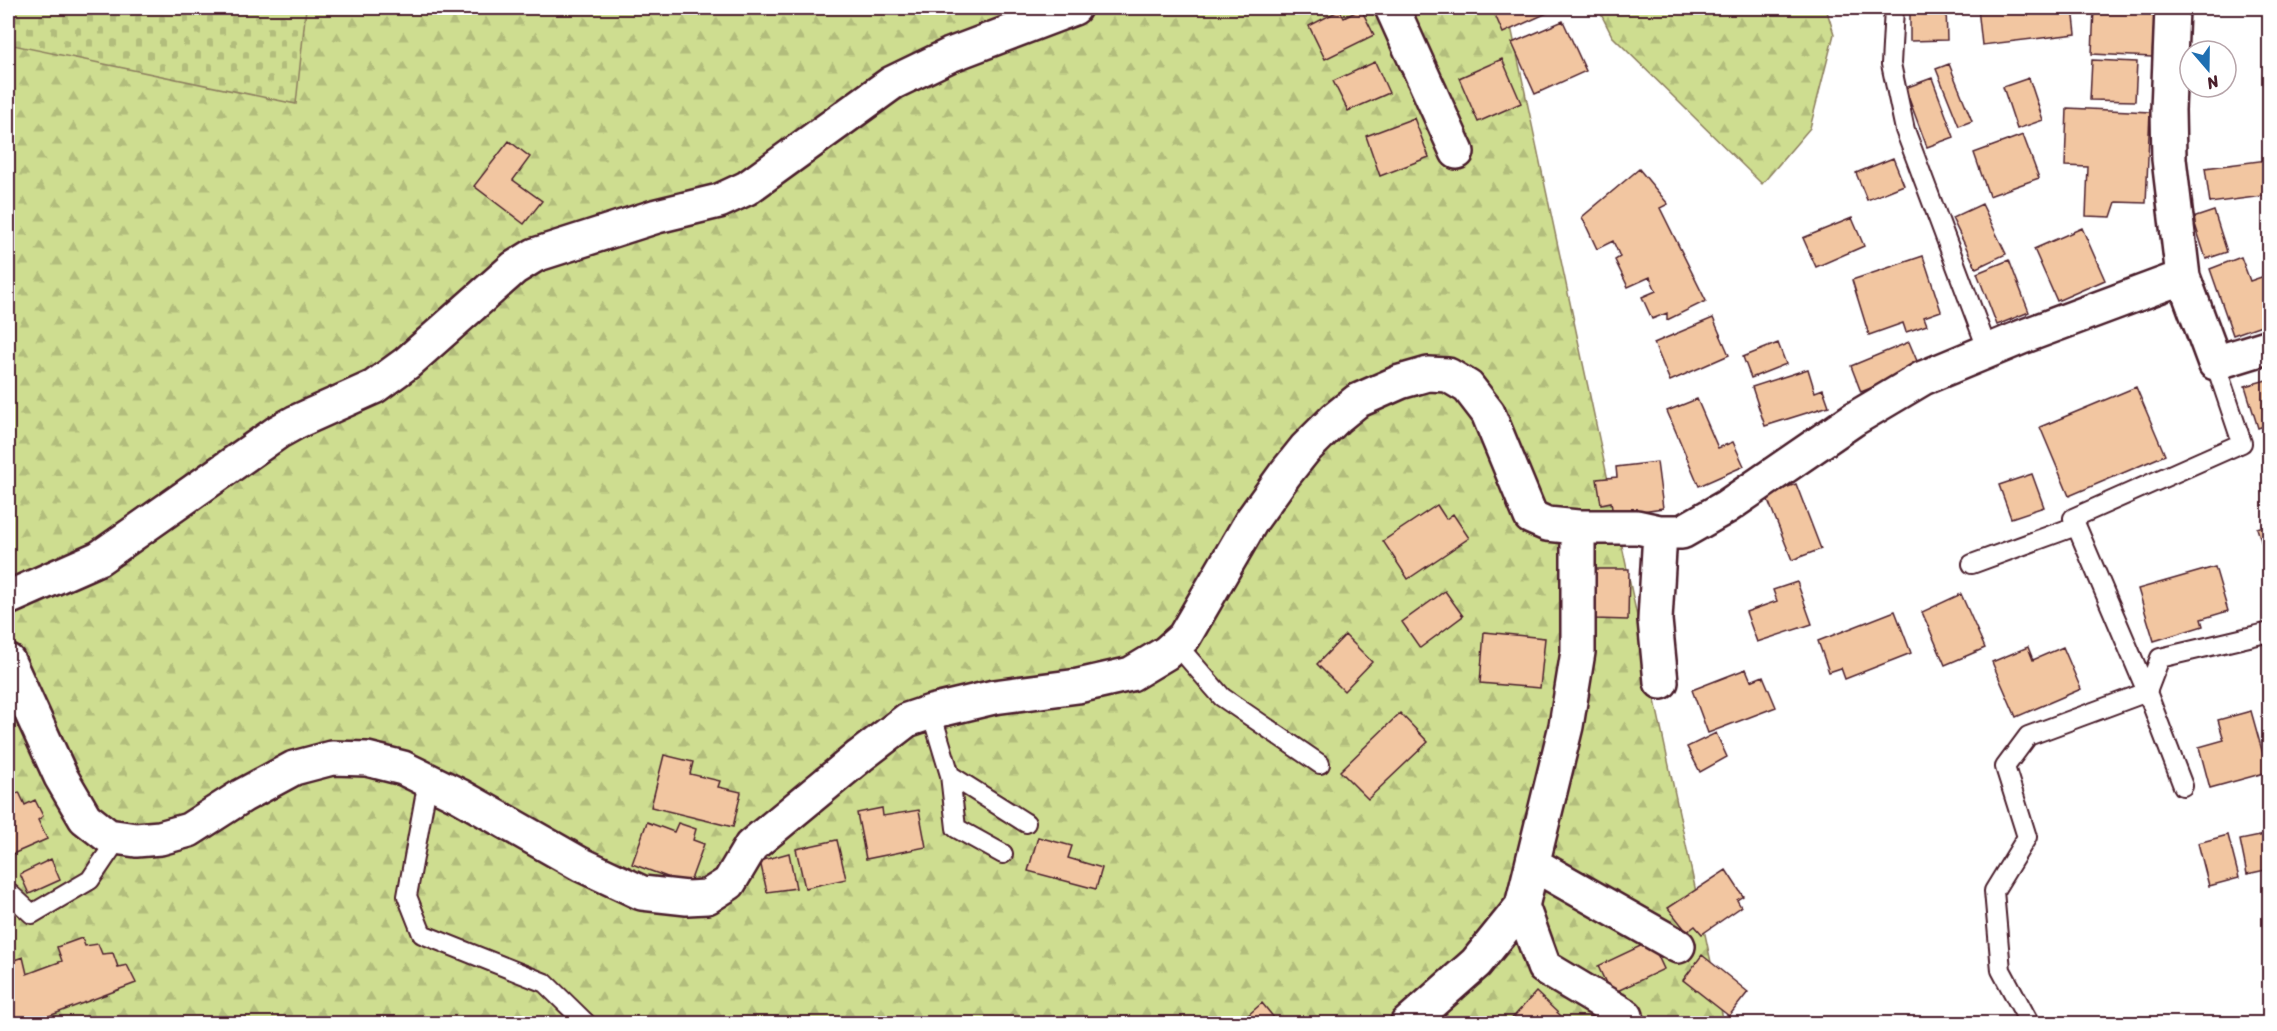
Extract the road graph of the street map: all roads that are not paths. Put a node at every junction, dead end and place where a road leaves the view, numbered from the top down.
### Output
1 (1074, 8) edge
2 (1392, 8) edge
3 (1894, 8) edge
4 (2172, 8) edge
5 (1457, 152) dead end
6 (2182, 277) junction
7 (2270, 346) edge
8 (1988, 351) junction
9 (2215, 363) junction
10 (2076, 526) junction
11 (1578, 527) junction
12 (1660, 532) junction
13 (1972, 564) dead end
14 (8, 598) edge
15 (2270, 632) edge
16 (1176, 644) junction
17 (8, 662) edge
18 (1661, 682) dead end
19 (2147, 692) junction
20 (931, 712) junction
21 (1320, 764) dead end
22 (950, 775) junction
23 (428, 780) junction
24 (2183, 786) dead end
25 (1026, 823) dead end
26 (118, 837) junction
27 (1004, 854) dead end
28 (1533, 864) junction
29 (8, 892) edge
30 (1522, 906) junction
31 (1678, 945) dead end
32 (1626, 1016) dead end
33 (587, 1023) edge
34 (1407, 1023) edge
35 (2030, 1023) edge

1 - 14 street
2 - 5 street
3 - 8 lane
4 - 6 street
6 - 8 street
6 - 9 street
7 - 9 street
8 - 12 street
9 - 10 lane
10 - 13 lane
10 - 19 lane
11 - 12 street
11 - 16 street
11 - 28 street
12 - 18 street
15 - 19 lane
16 - 20 street
16 - 21 lane
17 - 26 street
19 - 24 lane
19 - 35 lane
20 - 22 lane
20 - 23 street
22 - 25 lane
22 - 27 lane
23 - 26 street
23 - 33 lane
26 - 29 lane
28 - 30 street
28 - 31 street
30 - 32 street
30 - 34 street

